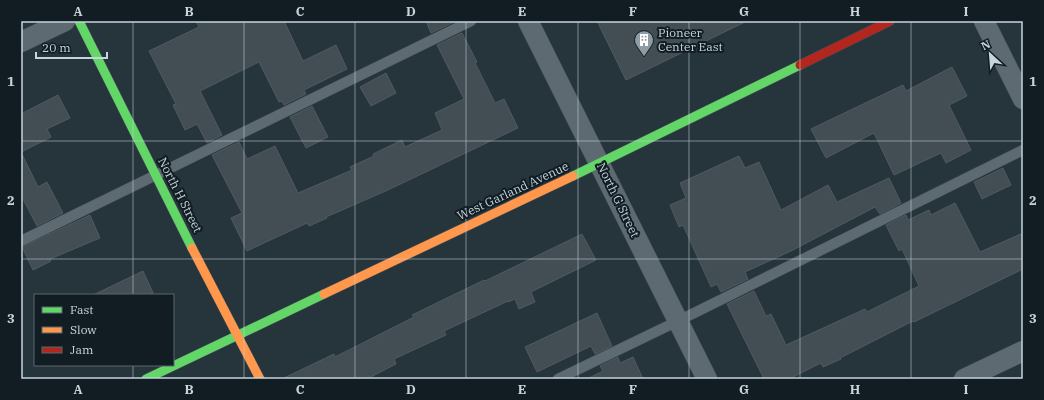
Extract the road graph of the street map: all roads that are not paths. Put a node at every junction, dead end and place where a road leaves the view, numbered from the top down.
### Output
1 (64, 21) edge
2 (79, 21) edge
3 (471, 21) edge
4 (528, 21) edge
5 (890, 21) edge
6 (984, 21) edge
7 (21, 42) edge
8 (1023, 99) edge
9 (1023, 150) edge
10 (600, 163) junction
11 (155, 175) junction
12 (21, 241) edge
13 (678, 321) junction
14 (239, 335) junction
15 (1023, 351) edge
16 (173, 366) edge
17 (174, 366) edge
18 (146, 379) edge
19 (260, 379) edge
20 (558, 379) edge
21 (707, 379) edge
22 (964, 379) edge

1 - 7 street
2 - 11 street, North H Street
3 - 11 lane
4 - 10 street, North G Street
5 - 10 street, West Garland Avenue
6 - 8 street
9 - 13 lane
10 - 13 street, North G Street
10 - 14 street, West Garland Avenue
11 - 12 lane
11 - 14 street, North H Street
13 - 20 lane
13 - 21 street, North G Street
14 - 17 street, West Garland Avenue
14 - 19 street, North H Street
15 - 22 street
16 - 18 street, West Garland Avenue

